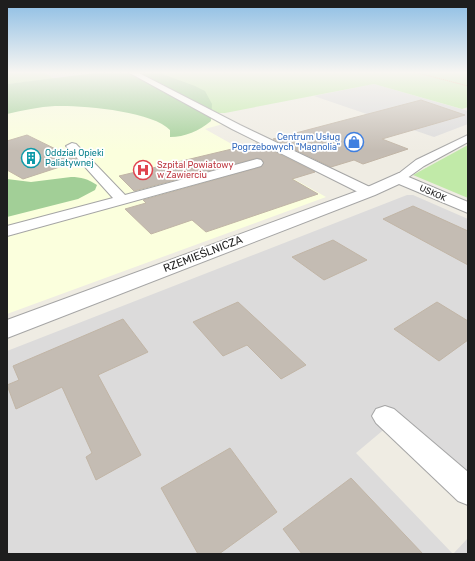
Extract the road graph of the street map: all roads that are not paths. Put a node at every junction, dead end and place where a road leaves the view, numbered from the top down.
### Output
1 (180, 98) edge
2 (468, 138) edge
3 (72, 146) dead end
4 (257, 163) dead end
5 (399, 178) junction
6 (369, 192) junction
7 (122, 199) junction
8 (468, 208) edge
9 (7, 230) edge
10 (7, 329) edge
11 (385, 416) dead end
12 (468, 491) edge

1 - 6 lane
2 - 5 lane
3 - 7 lane
4 - 7 lane
5 - 6 street, RZEMIEŚLNICZA
5 - 8 street, USKOK
6 - 10 street, RZEMIEŚLNICZA
7 - 9 lane
11 - 12 lane

